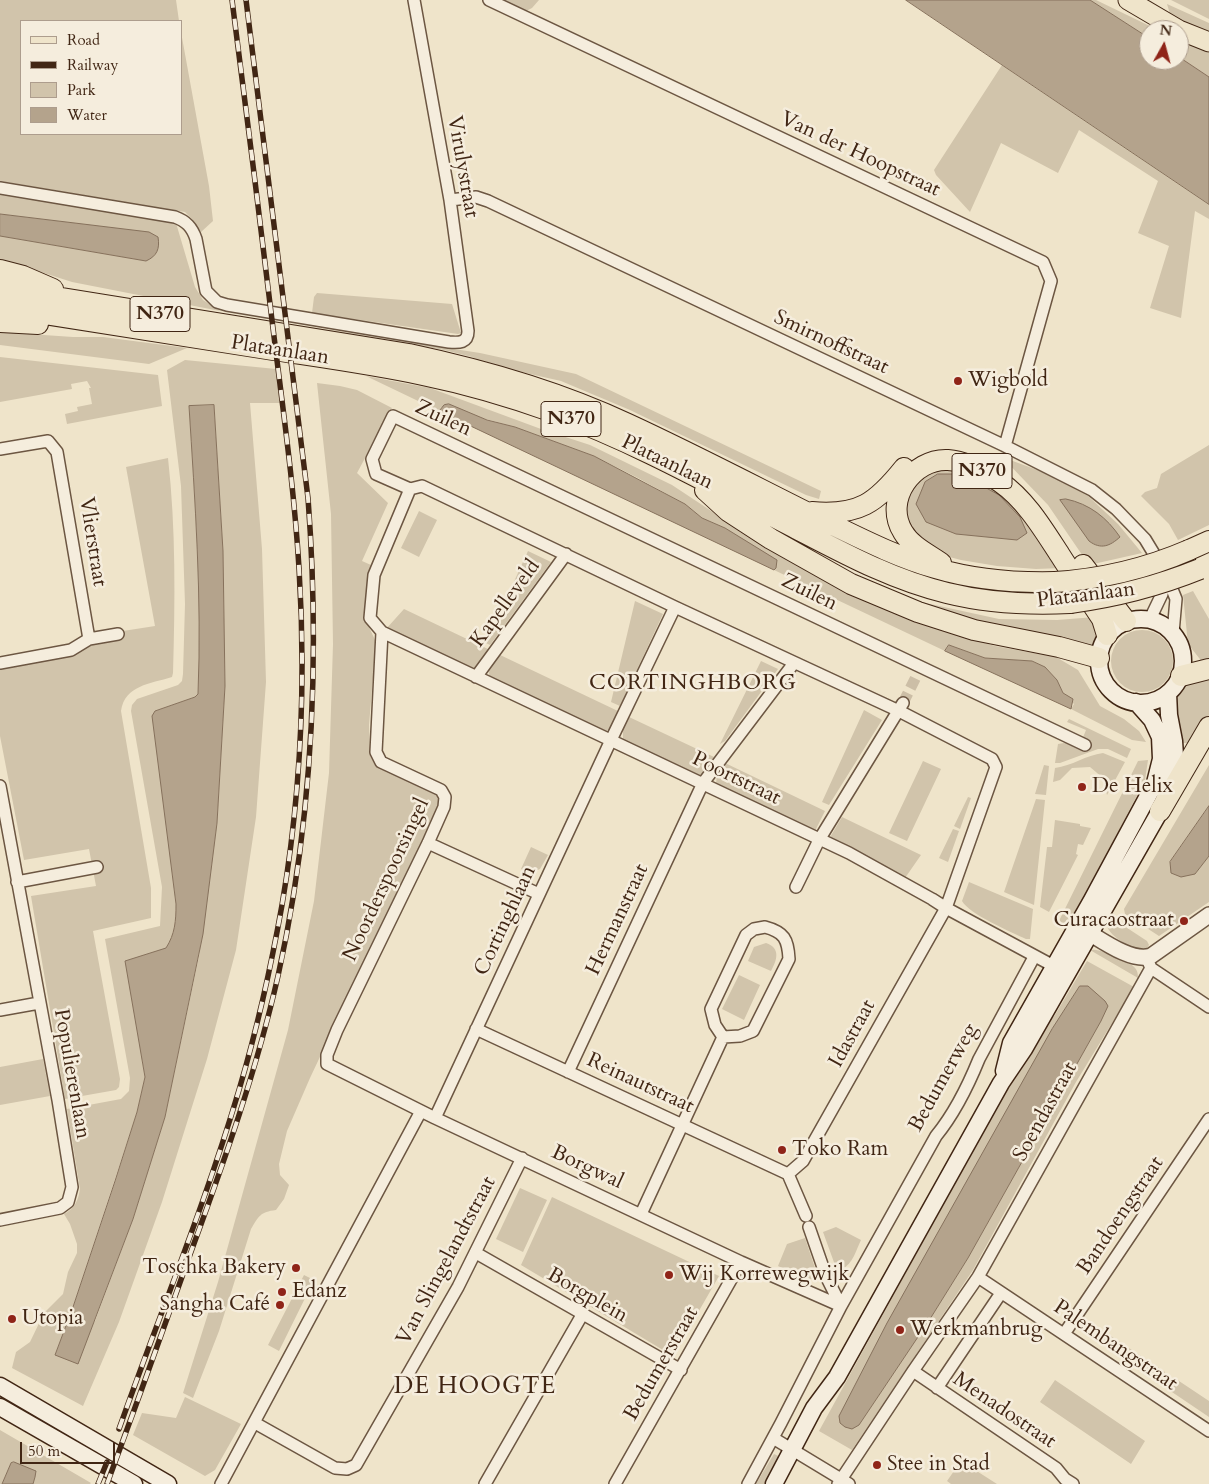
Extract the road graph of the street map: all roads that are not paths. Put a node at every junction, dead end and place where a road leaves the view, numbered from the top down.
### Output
1 (414, 0) edge
2 (489, 0) edge
3 (1128, 0) edge
4 (1209, 42) edge
5 (0, 188) edge
6 (450, 200) junction
7 (0, 270) edge
8 (0, 288) edge
9 (0, 306) edge
10 (74, 309) junction
11 (0, 322) edge
12 (465, 340) joint
13 (1005, 446) junction
14 (0, 449) edge
15 (688, 473) junction
16 (410, 489) junction
17 (805, 512) junction
18 (1209, 541) edge
19 (566, 554) junction
20 (1205, 566) edge
21 (1166, 572) junction
22 (960, 574) junction
23 (675, 607) junction
24 (1150, 619) junction
25 (1126, 621) junction
26 (382, 632) junction
27 (1173, 633) junction
28 (118, 634) dead end
29 (1107, 635) junction
30 (89, 639) junction
31 (1099, 658) junction
32 (0, 663) edge
33 (794, 663) junction
34 (1209, 669) edge
35 (476, 676) junction
36 (1180, 676) junction
37 (1168, 693) junction
38 (1136, 702) junction
39 (901, 707) junction
40 (1209, 727) edge
41 (611, 740) junction
42 (1085, 745) dead end
43 (702, 783) junction
44 (0, 786) edge
45 (1160, 811) junction
46 (819, 840) junction
47 (428, 843) junction
48 (97, 867) dead end
49 (17, 882) junction
50 (796, 887) dead end
51 (539, 894) junction
52 (946, 908) junction
53 (1209, 915) edge
54 (1084, 929) junction
55 (1034, 956) junction
56 (1148, 963) junction
57 (1060, 970) junction
58 (39, 1003) junction
59 (1209, 1006) edge
60 (0, 1010) edge
61 (476, 1029) junction
62 (724, 1038) junction
63 (327, 1055) joint
64 (568, 1072) junction
65 (421, 1111) junction
66 (435, 1118) junction
67 (1209, 1119) edge
68 (683, 1125) junction
69 (522, 1158) junction
70 (788, 1174) junction
71 (641, 1214) junction
72 (0, 1220) edge
73 (476, 1253) junction
74 (741, 1262) junction
75 (978, 1277) junction
76 (1001, 1293) junction
77 (841, 1306) junction
78 (582, 1315) junction
79 (1064, 1334) junction
80 (681, 1370) junction
81 (913, 1371) junction
82 (0, 1386) edge
83 (937, 1388) junction
84 (0, 1407) edge
85 (255, 1423) junction
86 (1209, 1431) edge
87 (773, 1438) junction
88 (797, 1452) junction
89 (843, 1482) edge
90 (134, 1484) edge
91 (168, 1484) edge
92 (221, 1484) edge
93 (485, 1484) edge
94 (615, 1484) edge
95 (748, 1484) edge
96 (774, 1484) edge
97 (786, 1484) edge
98 (1073, 1484) edge

1 - 6 street, Virulystraat
2 - 13 street, Van der Hoopstraat
3 - 4 main road
5 - 12 street, Plataanlaan
6 - 12 street, Virulystraat
6 - 13 street, Smirnoffstraat
7 - 10 highway, N370
8 - 10 highway, Plataanlaan / N370
9 - 10 highway, Plataanlaan / N370
10 - 11 highway, N370
10 - 15 highway, Plataanlaan / N370
10 - 17 highway, Plataanlaan / N370
13 - 21 street, Smirnoffstraat
14 - 30 street, Vlierstraat
15 - 20 highway, Plataanlaan / N370, bridge
15 - 31 highway, N370
16 - 19 street, Zuilen
16 - 26 street
16 - 42 street, Zuilen
17 - 22 highway, Plataanlaan / N370
17 - 25 highway, N370
18 - 22 highway, Plataanlaan / N370, bridge
19 - 23 street, Zuilen
19 - 35 street, Kapelleveld
21 - 24 street
21 - 27 street, Smirnoffstraat
22 - 29 highway, N370
23 - 33 street, Zuilen
23 - 41 street, Cortinghlaan
24 - 25 main road
24 - 27 main road
25 - 29 main road
26 - 35 street, Poortstraat
26 - 47 street, Noorderspoorsingel
27 - 36 main road
28 - 30 street
29 - 31 main road
30 - 32 street
31 - 38 main road
33 - 39 street, Zuilen
33 - 43 street, Hermanstraat
34 - 36 highway
35 - 41 street, Poortstraat
36 - 37 main road
37 - 38 main road
37 - 45 main road
38 - 54 main road
39 - 46 street
39 - 52 street, Zuilen
40 - 45 highway
41 - 43 street, Poortstraat
41 - 51 street, Cortinghlaan
43 - 46 street, Poortstraat
43 - 64 street, Hermanstraat
44 - 49 street, Populierenlaan
45 - 54 main road
46 - 50 street
46 - 52 street, Poortstraat
47 - 51 street
47 - 63 street, Noorderspoorsingel
48 - 49 street
49 - 58 street, Populierenlaan
51 - 61 street, Cortinghlaan
52 - 55 street, Poortstraat
52 - 70 street, Idastraat
53 - 56 street, Soendastraat
54 - 56 street
54 - 57 main road
55 - 57 street, Poortstraat
55 - 77 street, Bedumerweg
56 - 59 street
56 - 75 street, Soendastraat
57 - 88 main road
58 - 60 street
58 - 72 street, Populierenlaan
61 - 64 street, Reinautstraat
61 - 66 street, Cortinghlaan
62 - 62 street
62 - 68 street
63 - 65 street, Borgwal
64 - 68 street, Reinautstraat
65 - 66 street, Borgwal
65 - 85 street
66 - 69 street, Borgwal
67 - 79 street, Bandoengstraat
68 - 70 street, Reinautstraat
68 - 71 street
69 - 71 street, Borgwal
69 - 73 street, Van Slingelandtstraat
70 - 77 street
71 - 74 street, Borgwal
73 - 78 street, Borgplein
73 - 85 street, Van Slingelandtstraat
74 - 77 street, Borgwal
74 - 80 street, Bedumerstraat
75 - 76 street
75 - 81 street, Soendastraat
76 - 79 street, Palembangstraat
76 - 83 street
77 - 87 street, Bedumerweg
78 - 80 street, Borgplein
78 - 93 street
79 - 86 street, Palembangstraat
80 - 94 street, Bedumerstraat
81 - 83 street, Menadostraat
81 - 89 street, Soendastraat
82 - 91 main road
83 - 98 street, Menadostraat
84 - 90 main road
85 - 92 street
87 - 88 street
87 - 95 street, Bedumerweg
88 - 89 street
88 - 96 main road
88 - 97 main road

